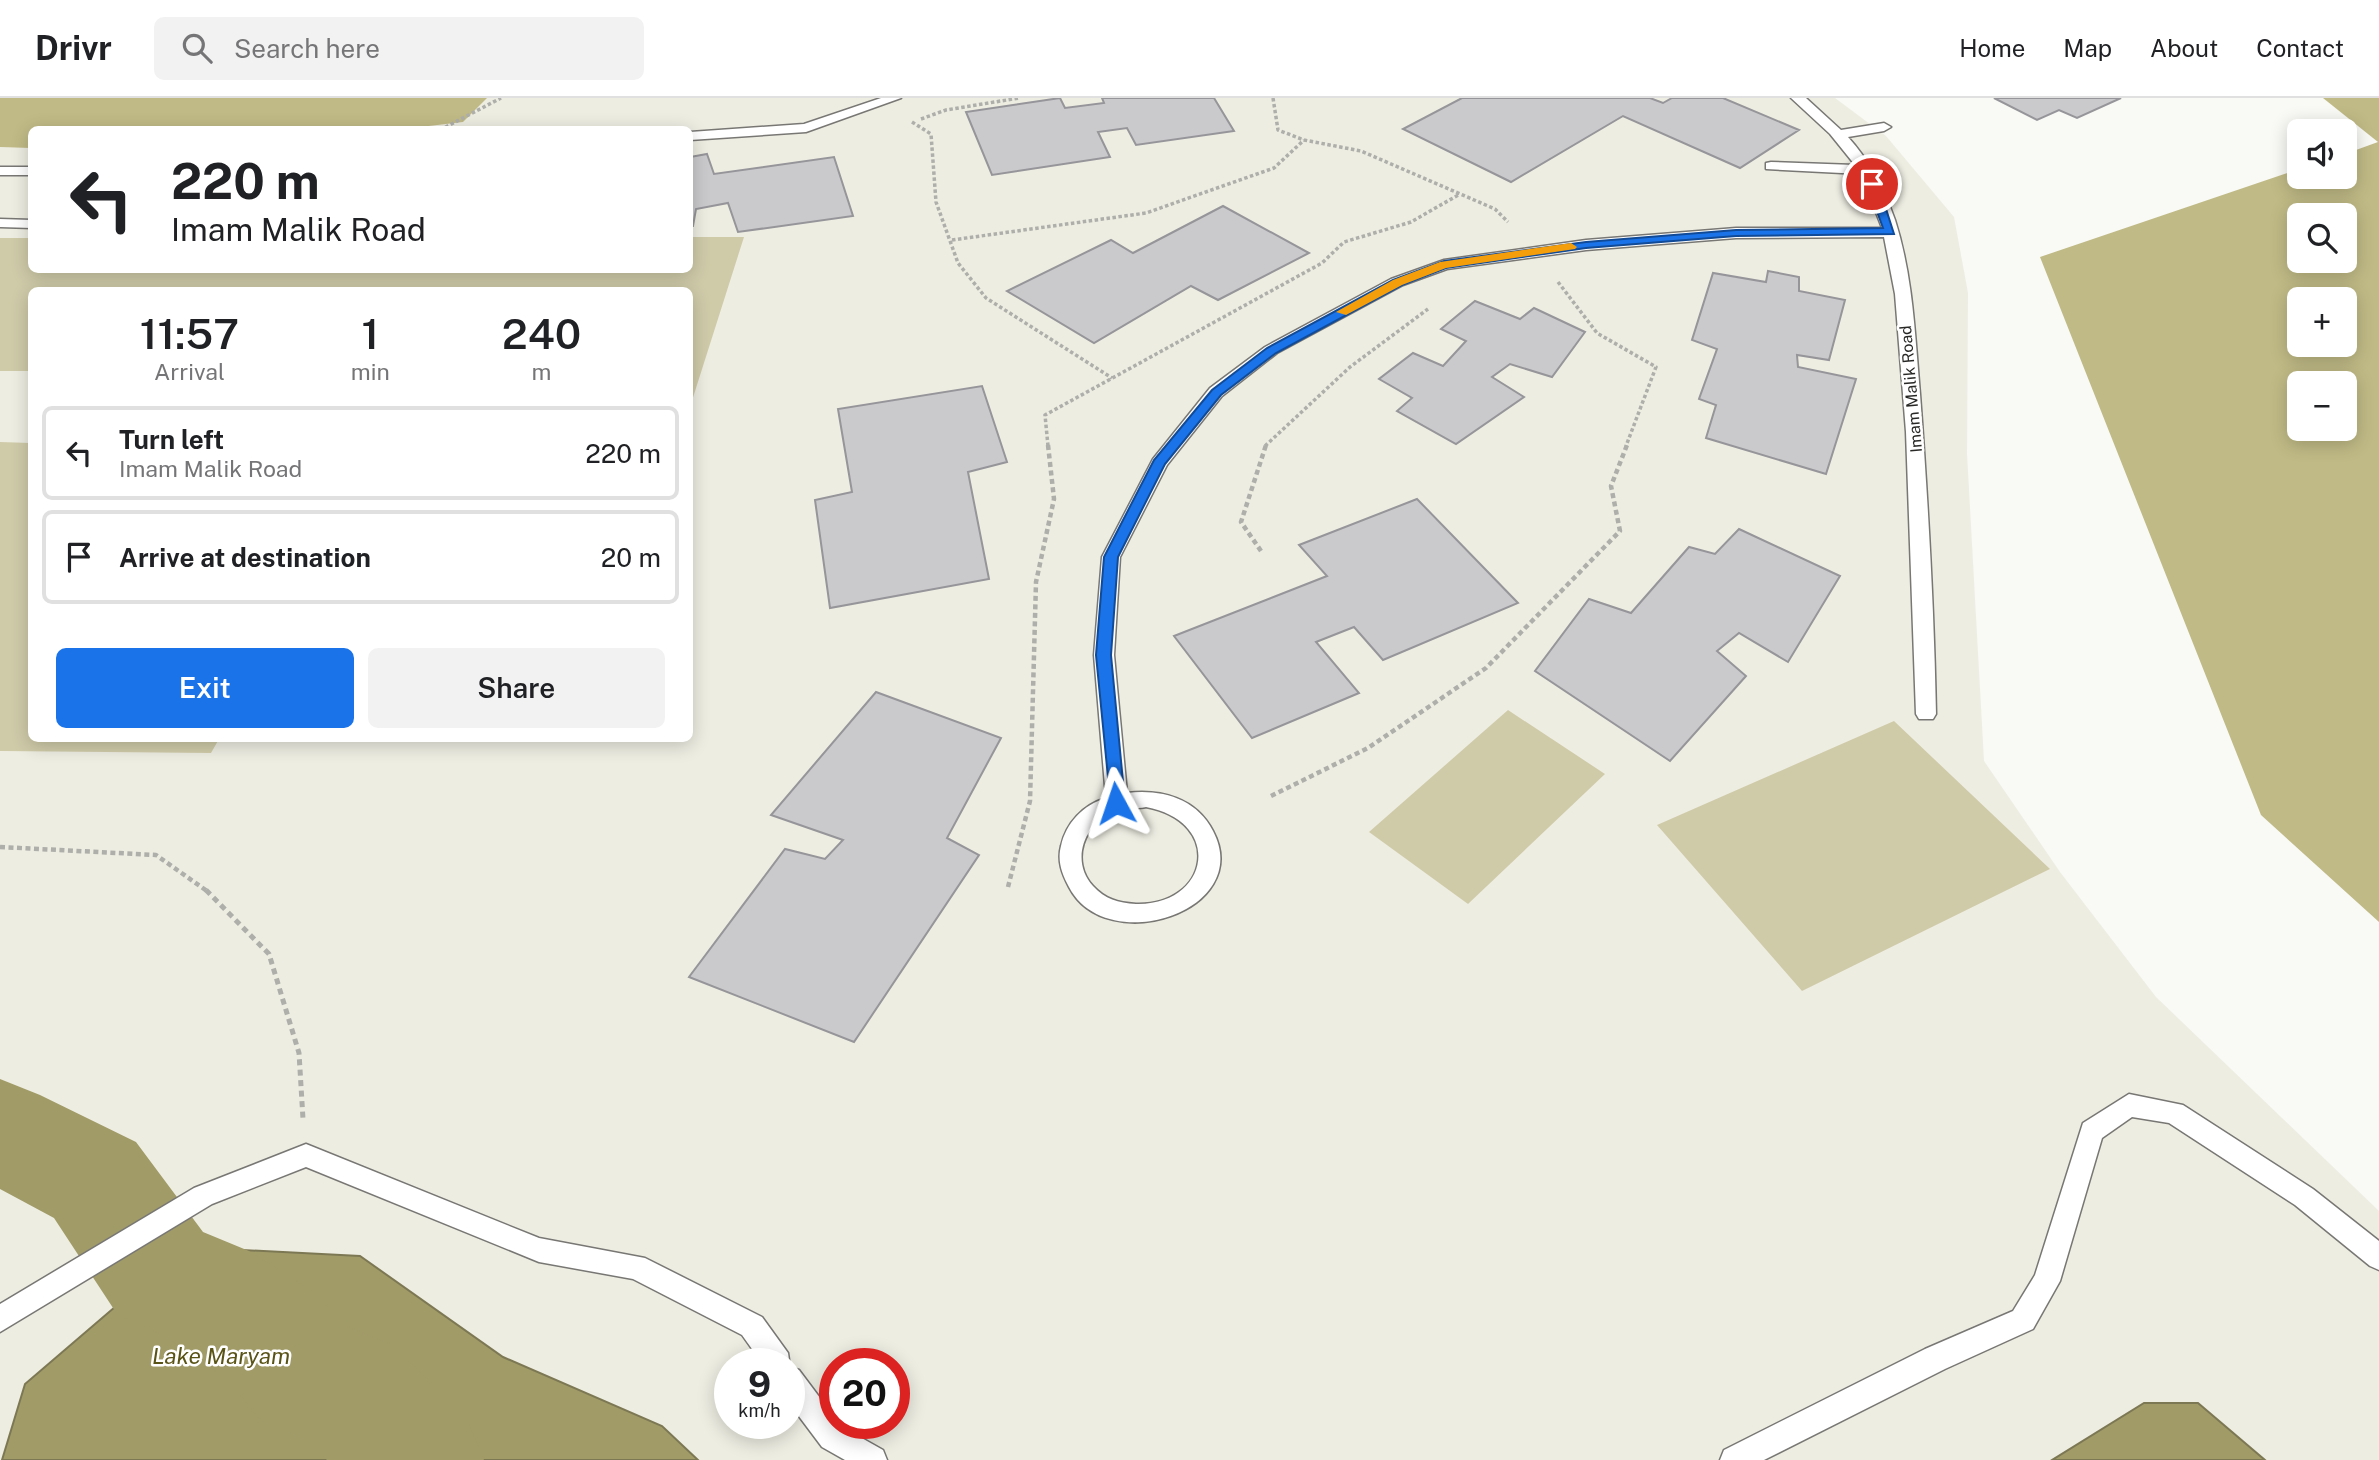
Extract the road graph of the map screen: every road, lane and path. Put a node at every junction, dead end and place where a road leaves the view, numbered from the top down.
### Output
1 (501, 98) edge
2 (894, 98) edge
3 (1273, 98) edge
4 (1798, 98) edge
5 (905, 117) dead end
6 (448, 126) edge
7 (1884, 127) dead end
8 (1840, 134) junction
9 (693, 136) edge
10 (1304, 141) junction
11 (1771, 166) dead end
12 (1865, 170) junction
13 (0, 171) edge
14 (28, 172) edge
15 (0, 223) edge
16 (28, 223) edge
17 (1890, 232) junction
18 (952, 240) junction
19 (1535, 251) junction
20 (1433, 305) dead end
21 (1112, 378) dead end
22 (1261, 551) dead end
23 (1926, 714) dead end
24 (1271, 796) dead end
25 (1116, 803) junction
26 (0, 847) edge
27 (306, 1155) junction
28 (2379, 1257) edge
29 (0, 1319) edge
30 (767, 1348) edge
31 (805, 1401) edge
32 (873, 1460) edge
33 (1734, 1460) edge

1 - 6 path
2 - 9 lane
3 - 10 path
4 - 8 lane, Imam Malik Road
5 - 18 path
7 - 8 lane
8 - 12 lane, Imam Malik Road
10 - 18 path
10 - 19 path
11 - 12 lane
12 - 17 lane, Imam Malik Road
13 - 14 lane
15 - 16 lane
17 - 19 lane
17 - 23 lane, Imam Malik Road
18 - 21 path
19 - 24 path
19 - 25 lane
20 - 22 path
25 - 25 lane
26 - 27 path
27 - 29 lane
27 - 30 lane
28 - 33 lane
31 - 32 lane

